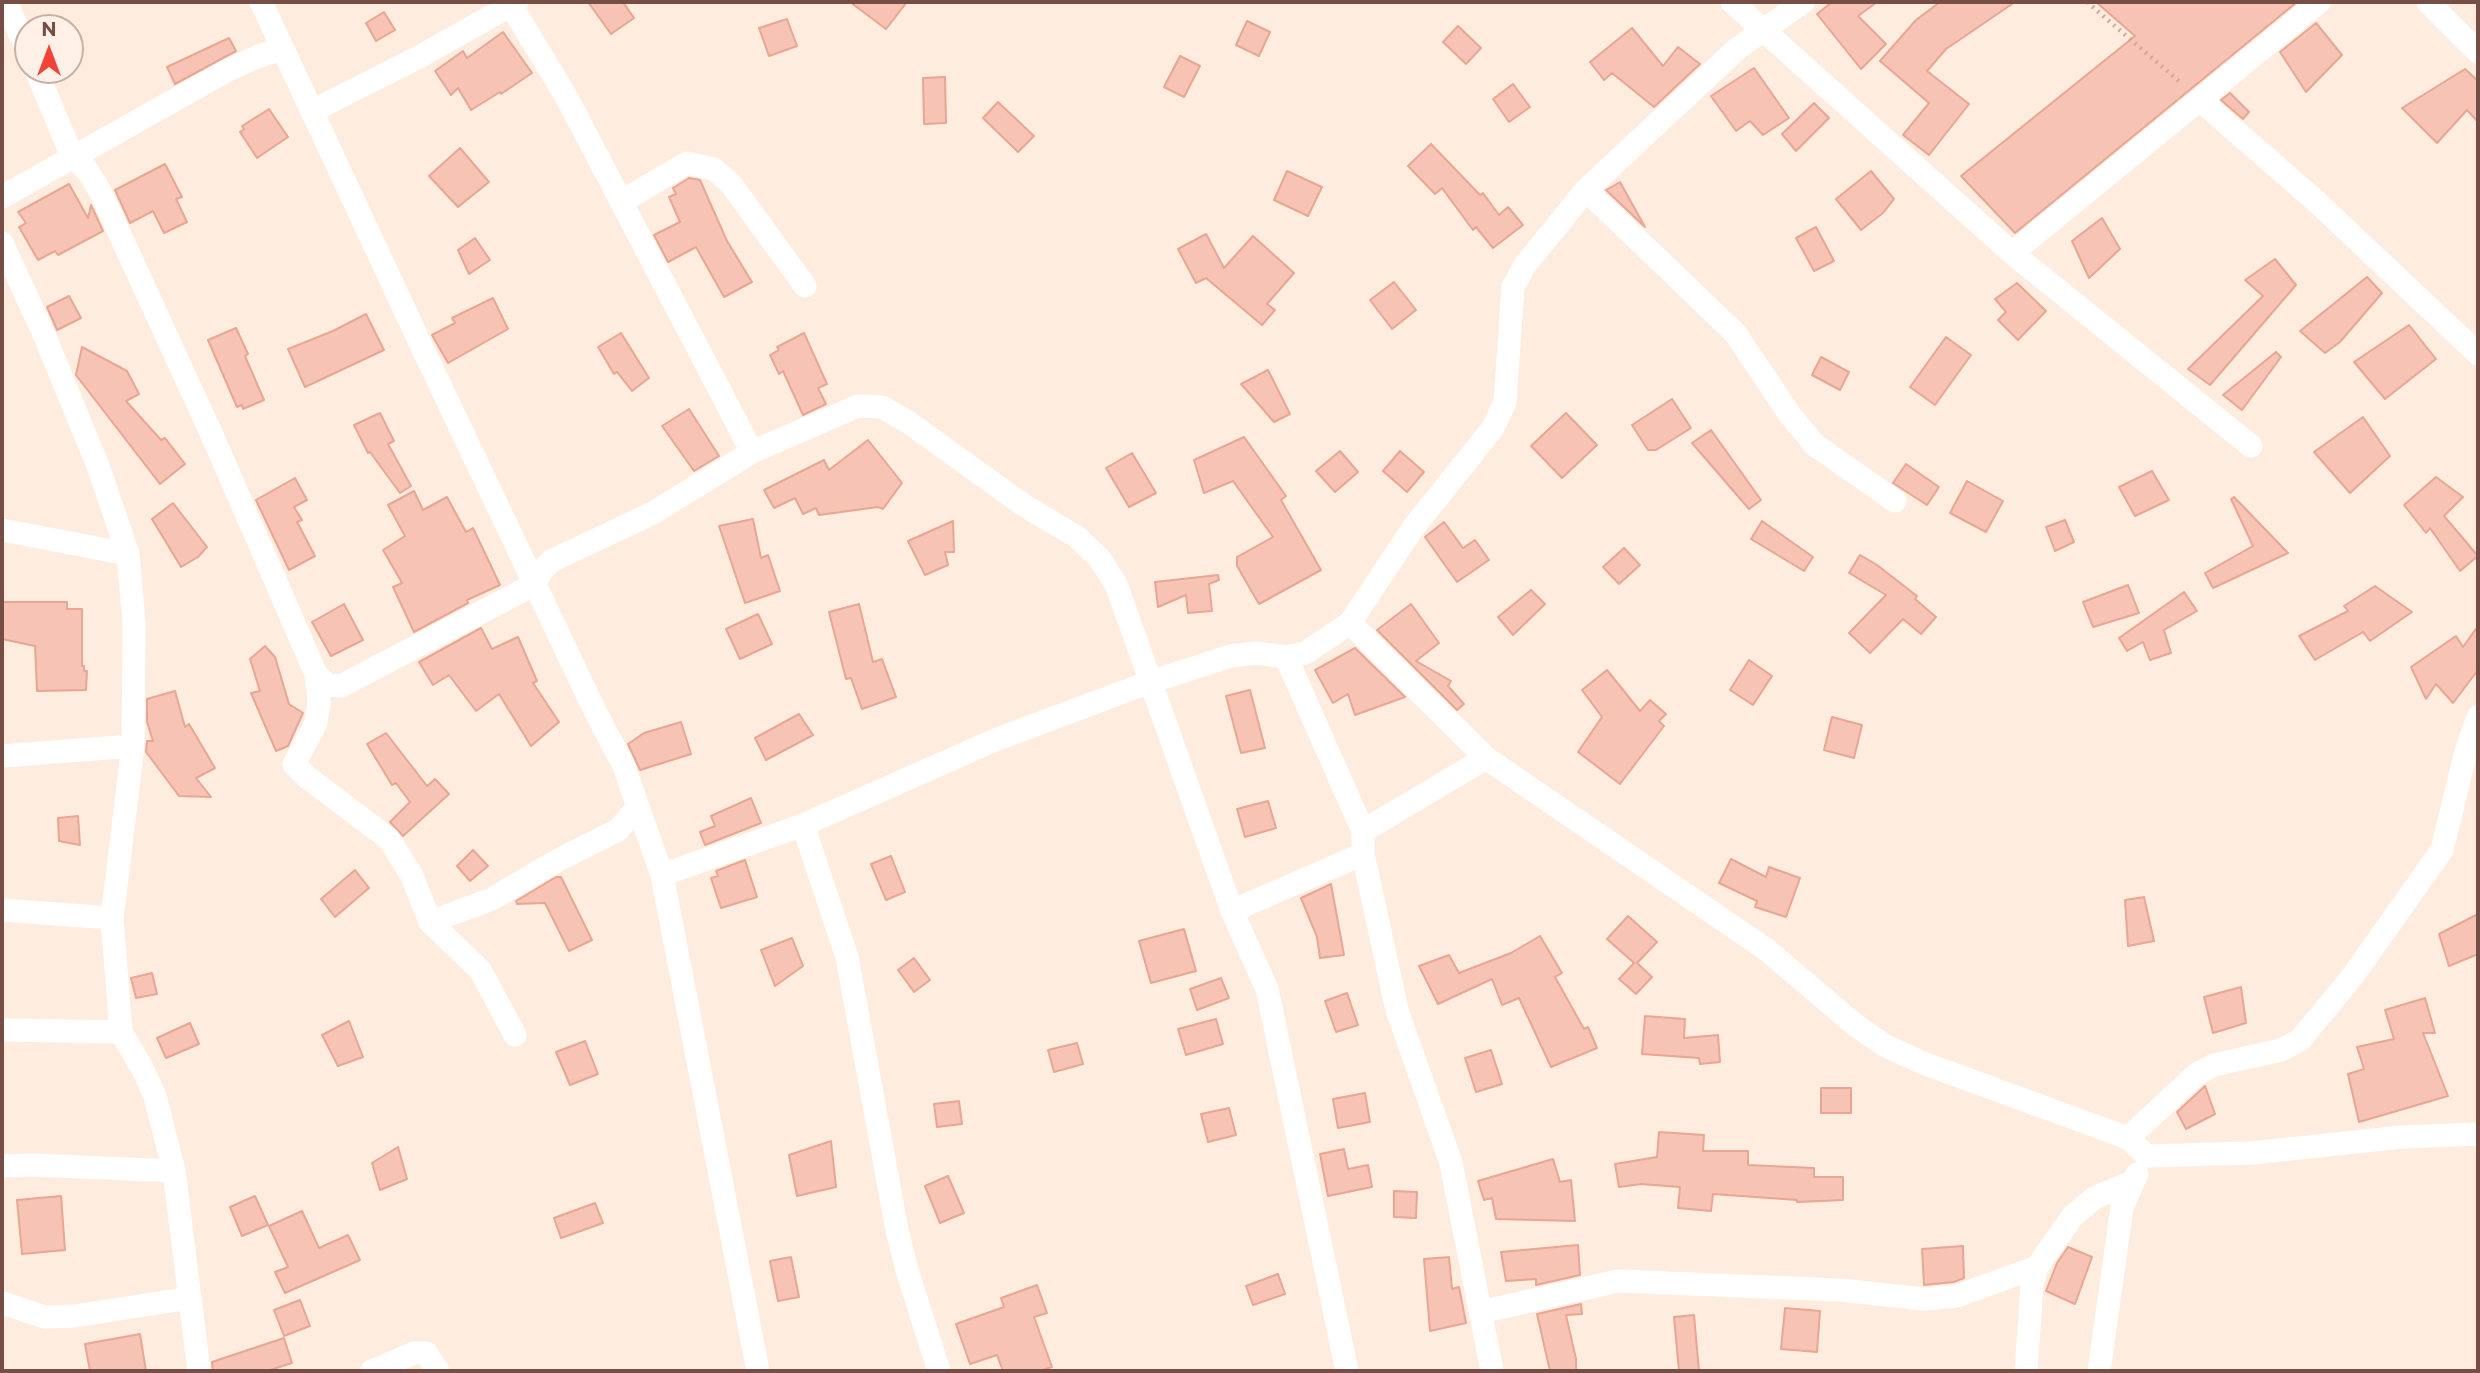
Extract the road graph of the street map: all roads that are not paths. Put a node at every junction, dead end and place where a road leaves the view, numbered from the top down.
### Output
1 (6, 2) edge
2 (261, 2) edge
3 (1732, 2) edge
4 (1803, 2) edge
5 (2319, 2) edge
6 (2428, 2) edge
7 (512, 3) edge
8 (14, 20) edge
9 (1766, 30) junction
10 (283, 49) junction
11 (2478, 52) edge
12 (42, 84) edge
13 (2200, 100) junction
14 (312, 111) junction
15 (72, 156) junction
16 (1586, 190) junction
17 (2, 197) edge
18 (621, 202) junction
19 (2, 243) edge
20 (2012, 253) junction
21 (805, 286) dead end
22 (2478, 354) edge
23 (2251, 446) dead end
24 (752, 452) junction
25 (1895, 501) dead end
26 (2, 530) edge
27 (128, 554) junction
28 (535, 584) junction
29 (1350, 623) junction
30 (1286, 657) junction
31 (316, 674) junction
32 (1150, 682) junction
33 (2478, 717) edge
34 (133, 746) junction
35 (2, 756) edge
36 (1486, 758) junction
37 (638, 807) junction
38 (803, 825) junction
39 (1363, 842) junction
40 (662, 875) junction
41 (2, 910) edge
42 (1232, 911) junction
43 (112, 918) junction
44 (430, 922) junction
45 (2, 1030) edge
46 (121, 1032) junction
47 (515, 1035) dead end
48 (2478, 1134) edge
49 (2128, 1138) junction
50 (2147, 1156) junction
51 (2, 1166) edge
52 (174, 1171) junction
53 (2133, 1182) junction
54 (2037, 1267) junction
55 (190, 1298) junction
56 (2, 1303) edge
57 (1481, 1312) junction
58 (198, 1371) edge
59 (372, 1371) edge
60 (438, 1371) edge
61 (758, 1371) edge
62 (939, 1371) edge
63 (1347, 1371) edge
64 (1492, 1371) edge
65 (2026, 1371) edge
66 (2099, 1371) edge

1 - 8 street
2 - 10 street
3 - 9 street
4 - 9 street
5 - 13 street
6 - 11 street
7 - 14 street
7 - 18 street
9 - 16 street
9 - 20 street
10 - 14 street
10 - 15 street
12 - 15 street
13 - 20 street
13 - 22 street
14 - 28 street
15 - 17 street
15 - 31 street
16 - 25 street
16 - 29 street
18 - 21 street
18 - 24 street
19 - 27 street
20 - 23 street
24 - 28 street
24 - 32 street
26 - 27 street
27 - 34 street
28 - 31 street
28 - 37 street
29 - 30 street
29 - 36 street
30 - 32 street
30 - 39 street
31 - 44 street
32 - 38 street
32 - 42 street
33 - 49 street
34 - 35 street
34 - 43 street
36 - 39 street
36 - 49 street
37 - 40 street
37 - 44 street
38 - 40 street
38 - 62 street
39 - 42 street
39 - 57 street
40 - 61 street
41 - 43 street
42 - 63 street
43 - 46 street
44 - 47 street
45 - 46 street
46 - 52 street
48 - 50 street
49 - 50 street
50 - 53 street
51 - 52 street
52 - 55 street
53 - 54 street
53 - 66 street
54 - 57 street
54 - 65 street
55 - 56 street
55 - 58 street
57 - 64 street
59 - 60 street

